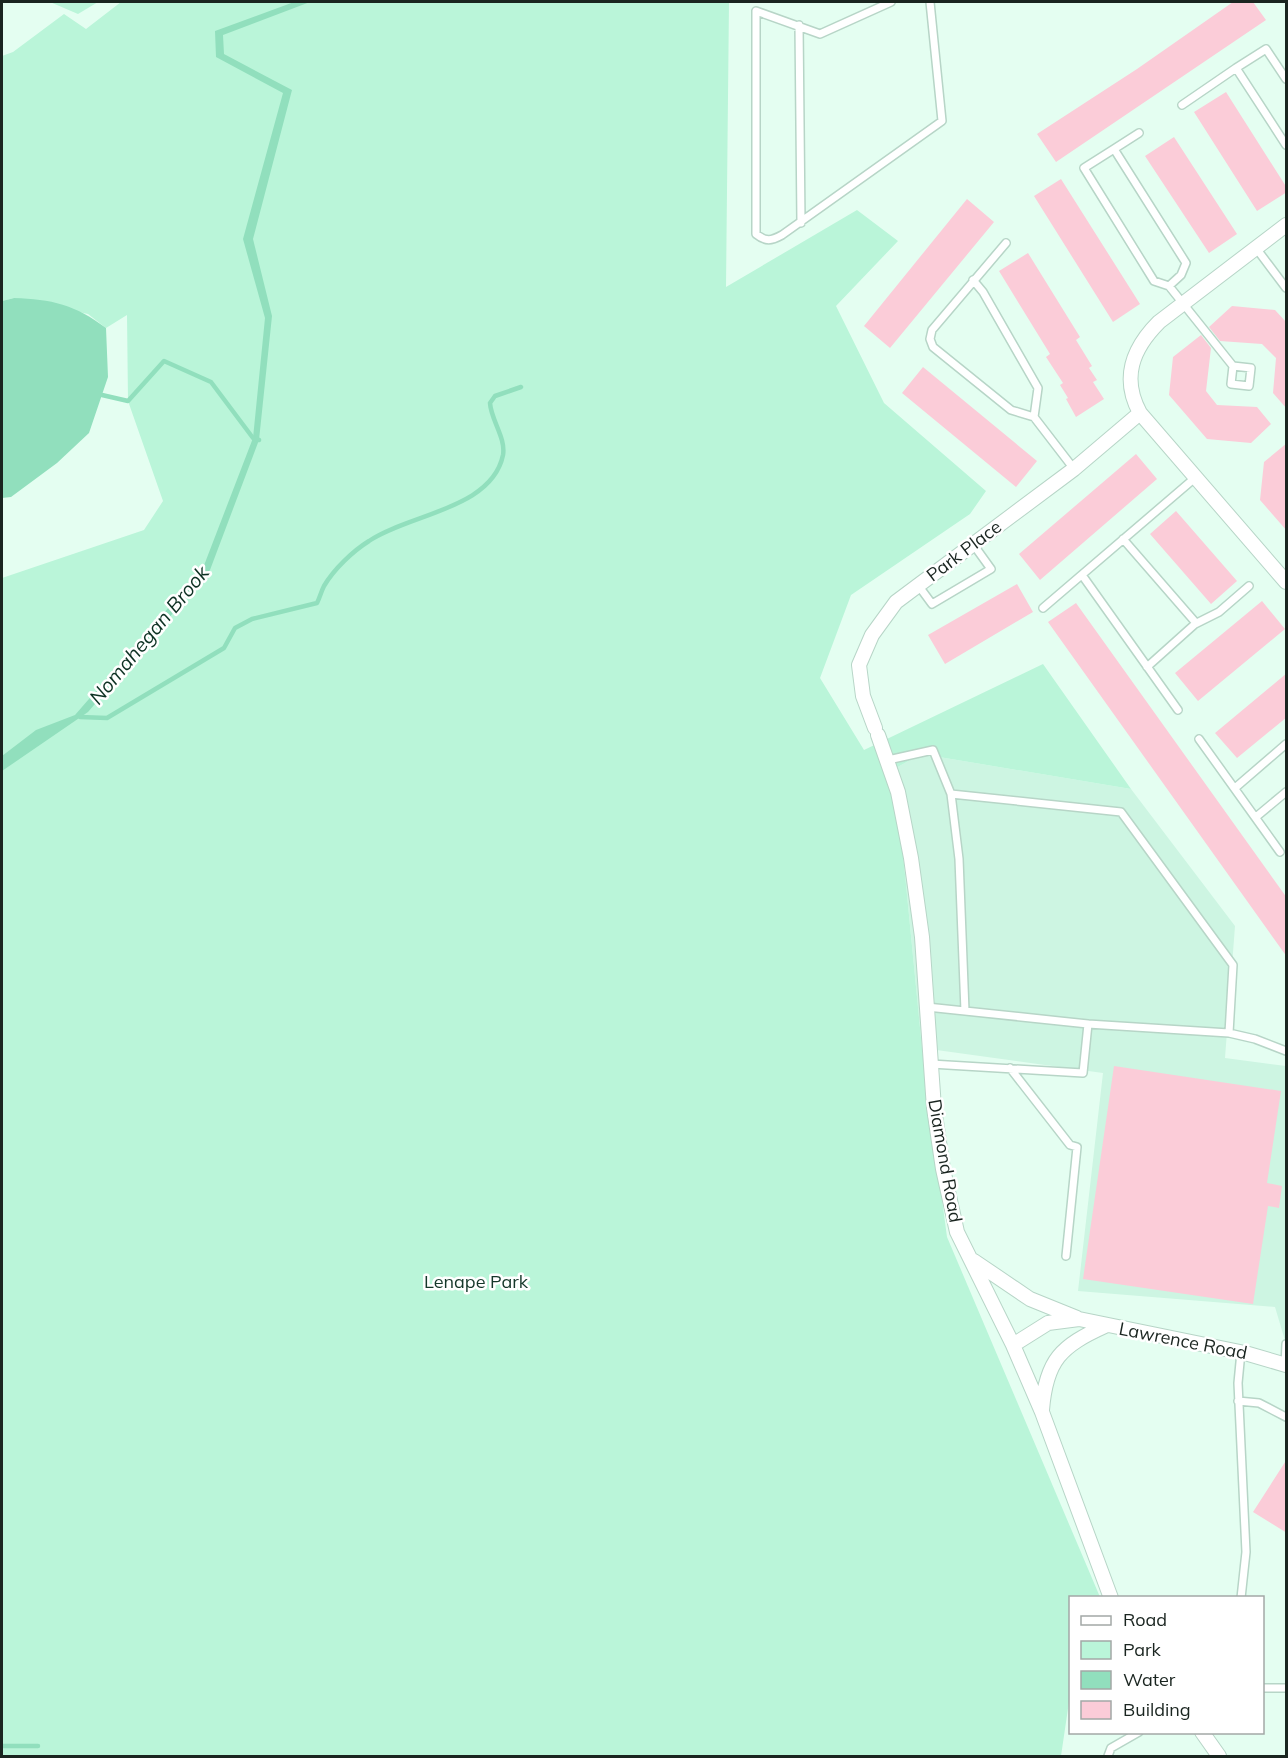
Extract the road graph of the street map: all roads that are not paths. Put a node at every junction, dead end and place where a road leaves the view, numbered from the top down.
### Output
1 (891, 2) edge
2 (930, 2) edge
3 (799, 24) junction
4 (1236, 68) junction
5 (1287, 79) edge
6 (1182, 105) dead end
7 (1139, 133) dead end
8 (1287, 145) edge
9 (1114, 149) junction
10 (801, 223) junction
11 (1287, 225) edge
12 (1006, 243) dead end
13 (1256, 248) junction
14 (973, 280) junction
15 (1169, 286) junction
16 (1287, 288) edge
17 (1182, 304) junction
18 (1233, 366) dead end
19 (1140, 413) junction
20 (1034, 417) junction
21 (1074, 469) junction
22 (1197, 476) junction
23 (1123, 539) junction
24 (973, 544) junction
25 (1082, 575) junction
26 (1287, 582) edge
27 (918, 585) junction
28 (1249, 586) dead end
29 (1043, 608) dead end
30 (1196, 623) junction
31 (1147, 667) junction
32 (1179, 710) dead end
33 (877, 732) joint
34 (1199, 739) dead end
35 (1287, 744) edge
36 (888, 760) junction
37 (1235, 788) junction
38 (1287, 792) edge
39 (951, 794) junction
40 (1256, 817) junction
41 (1280, 852) dead end
42 (927, 1007) junction
43 (965, 1011) junction
44 (1088, 1024) junction
45 (1229, 1033) junction
46 (1287, 1052) edge
47 (931, 1064) junction
48 (1010, 1068) junction
49 (1066, 1256) dead end
50 (972, 1260) junction
51 (1079, 1319) junction
52 (1105, 1326) junction
53 (1287, 1344) edge
54 (1013, 1345) junction
55 (1241, 1352) junction
56 (1286, 1365) edge
57 (1238, 1401) junction
58 (1042, 1412) junction
59 (1287, 1417) edge
60 (1110, 1596) edge
61 (1241, 1596) edge
62 (1264, 1688) edge
63 (1287, 1688) edge
64 (1136, 1734) edge
65 (1203, 1734) edge
66 (1108, 1756) edge
67 (1219, 1756) edge

1 - 3 lane
2 - 10 lane
3 - 10 lane
3 - 10 lane
4 - 5 lane
4 - 6 lane
4 - 8 lane
7 - 9 lane
9 - 15 lane
9 - 15 lane
11 - 13 street
12 - 14 lane
13 - 16 lane
13 - 17 street
14 - 20 lane
14 - 20 lane
15 - 17 lane
17 - 18 lane
17 - 19 street
19 - 21 street, Park Place
19 - 22 street
20 - 21 lane
21 - 24 street, Park Place
22 - 23 lane
22 - 26 street
23 - 25 lane
23 - 30 lane
24 - 27 street, Park Place
24 - 27 lane
25 - 29 lane
25 - 31 lane
27 - 33 street, Park Place
28 - 30 lane
30 - 31 lane
31 - 32 lane
33 - 36 street, Diamond Road
34 - 37 lane
35 - 37 lane
36 - 39 lane
36 - 42 street, Diamond Road
37 - 40 lane
38 - 40 lane
39 - 43 lane
39 - 45 lane
40 - 41 lane
42 - 43 lane
42 - 47 street, Diamond Road
43 - 44 lane
44 - 45 lane
44 - 48 lane
45 - 46 lane
47 - 48 lane
47 - 50 street, Diamond Road
48 - 49 lane
50 - 51 street, Lawrence Road
50 - 54 street, Diamond Road
51 - 52 street, Lawrence Road
51 - 54 street, Lawrence Road
52 - 55 street, Lawrence Road
52 - 58 street
53 - 56 lane
54 - 58 street, Diamond Road
55 - 56 street, Lawrence Road
55 - 57 lane
57 - 59 lane
57 - 61 lane
58 - 60 street, Diamond Road
62 - 63 lane
64 - 66 lane
65 - 67 street

